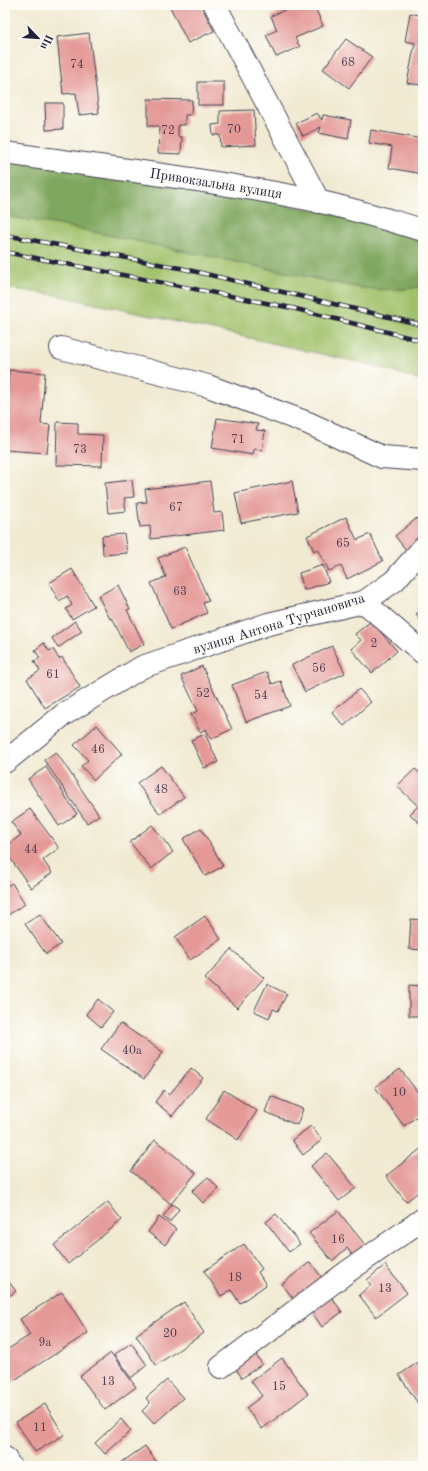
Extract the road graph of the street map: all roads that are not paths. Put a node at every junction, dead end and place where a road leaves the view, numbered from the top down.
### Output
1 (215, 5) edge
2 (5, 153) edge
3 (319, 202) junction
4 (423, 230) edge
5 (61, 348) dead end
6 (423, 460) edge
7 (423, 548) edge
8 (364, 602) junction
9 (423, 653) edge
10 (5, 762) edge
11 (423, 1219) edge
12 (220, 1367) dead end
13 (5, 1458) edge
14 (10, 1466) edge

1 - 3 street
2 - 3 street, Привокзальна вулиця
3 - 4 street, Привокзальна вулиця
5 - 6 street
7 - 8 street, вулиця Антона Турчановича
8 - 9 street
8 - 10 street, вулиця Антона Турчановича
11 - 12 street
13 - 14 street

